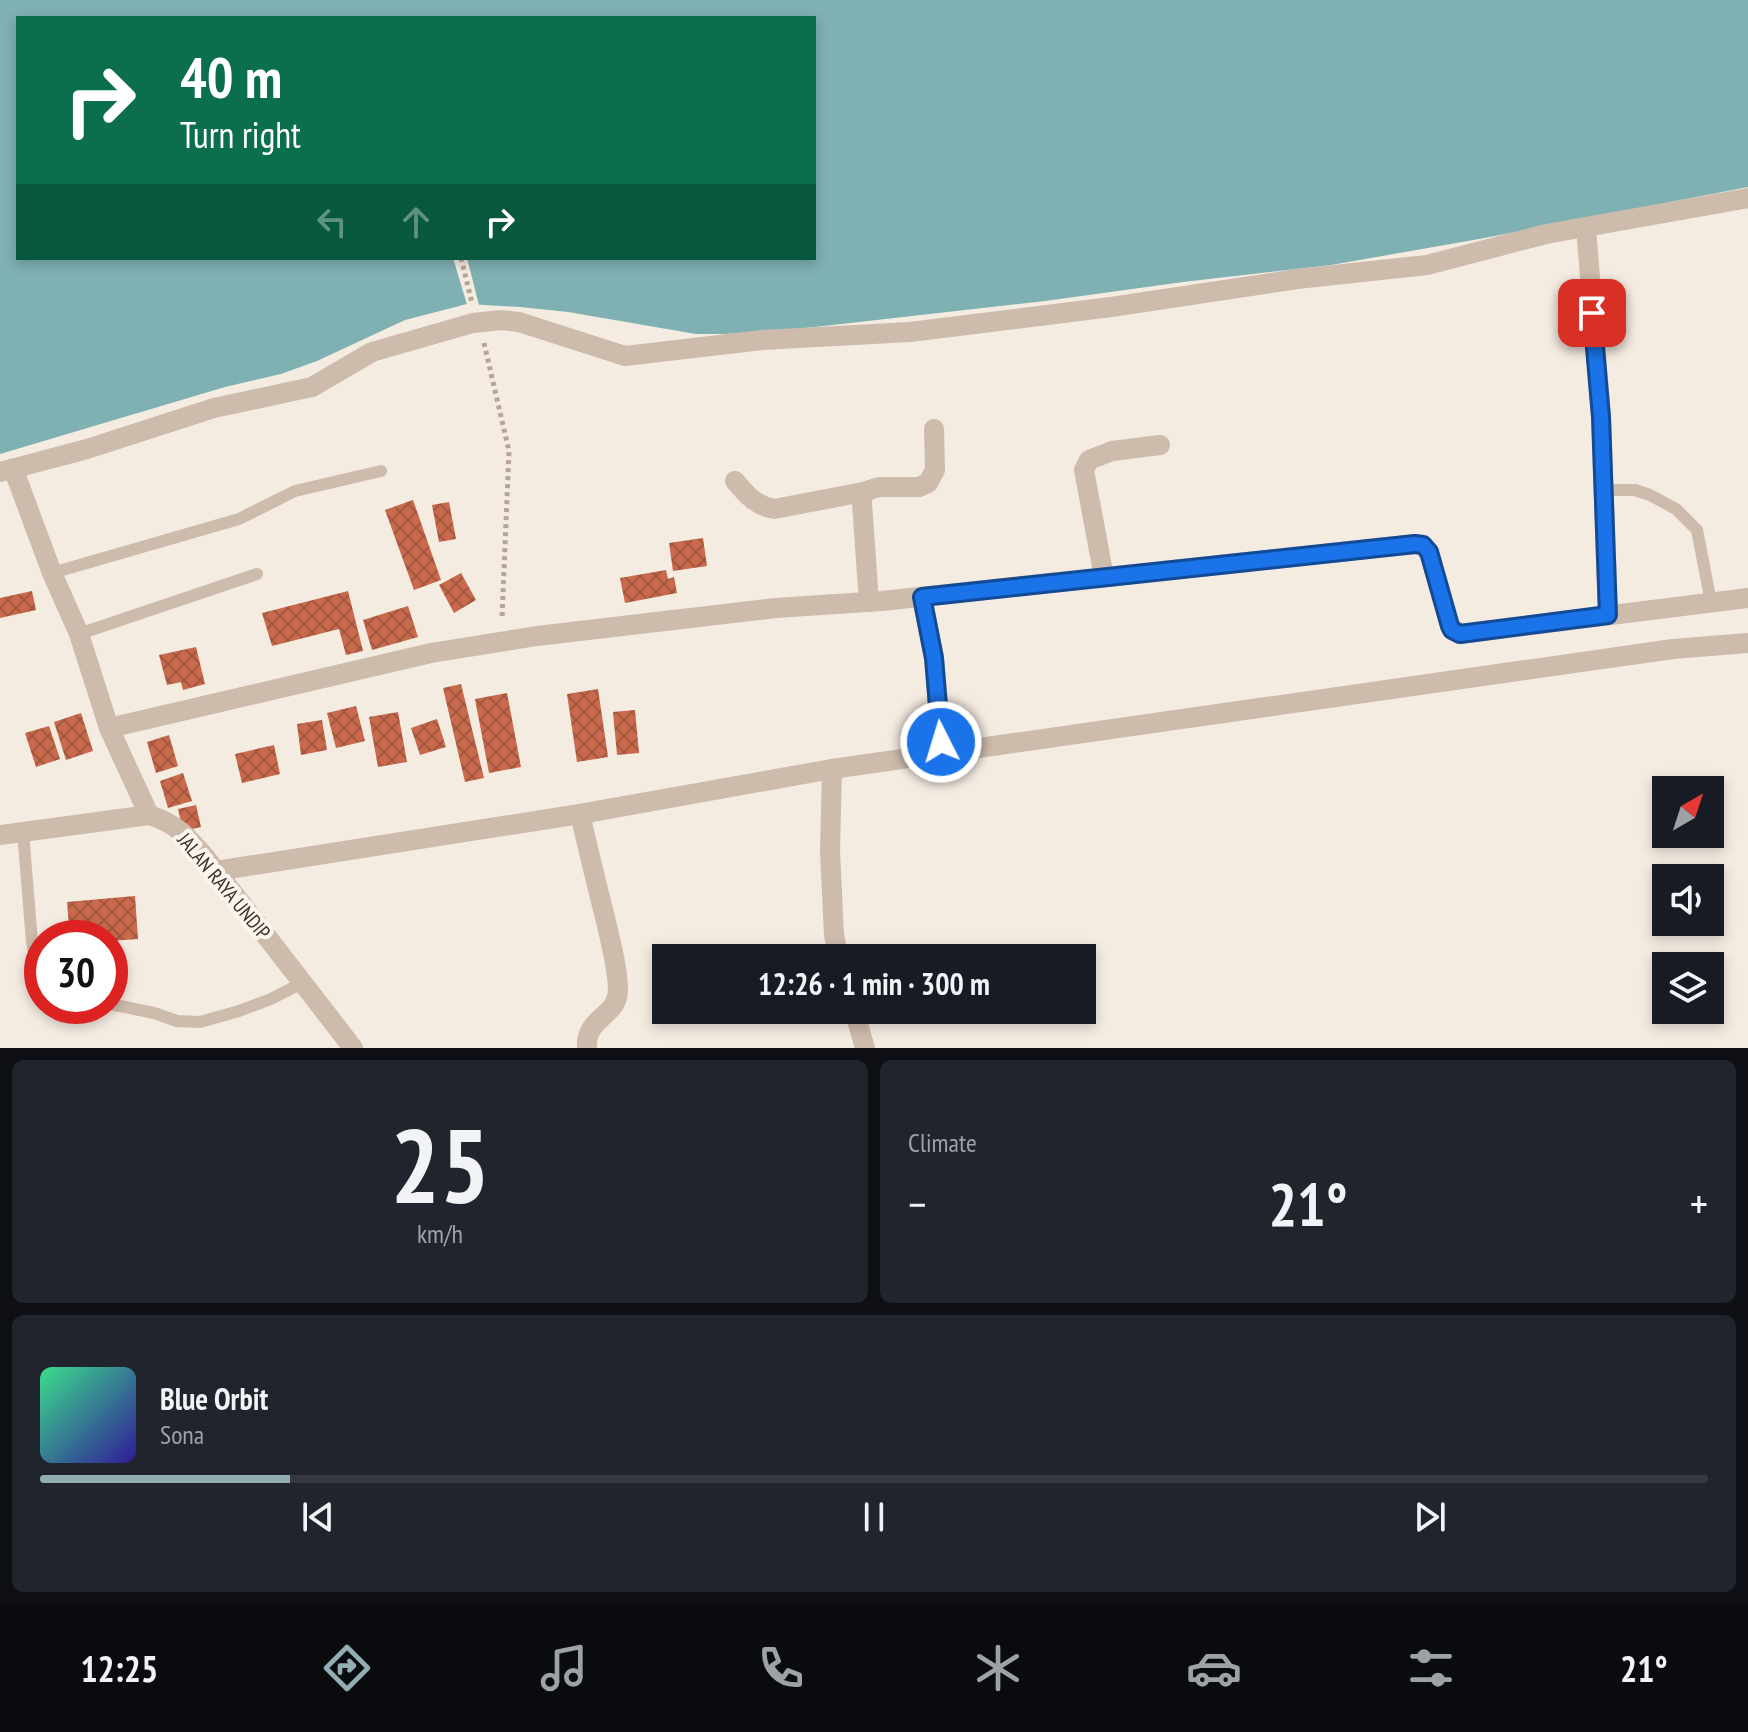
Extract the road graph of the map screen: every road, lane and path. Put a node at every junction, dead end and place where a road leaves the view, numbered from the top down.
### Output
1 (1748, 198) edge
2 (1586, 227) junction
3 (461, 260) edge
4 (479, 322) junction
5 (934, 429) dead end
6 (1160, 445) dead end
7 (6, 470) edge
8 (381, 471) dead end
9 (735, 481) dead end
10 (1604, 490) junction
11 (863, 492) junction
12 (52, 573) junction
13 (257, 574) dead end
14 (1104, 577) junction
15 (922, 597) junction
16 (1748, 598) edge
17 (869, 602) junction
18 (1711, 602) junction
19 (1608, 615) junction
20 (79, 634) junction
21 (501, 643) junction
22 (1748, 643) edge
23 (109, 728) junction
24 (942, 748) junction
25 (832, 769) junction
26 (580, 814) junction
27 (149, 815) junction
28 (23, 832) junction
29 (0, 835) edge
30 (211, 865) junction
31 (30, 920) edge
32 (836, 944) edge
33 (302, 983) junction
34 (128, 1008) edge
35 (858, 1024) edge
36 (353, 1048) edge
37 (587, 1048) edge
38 (865, 1048) edge

1 - 2 street
2 - 4 street
2 - 10 street
3 - 4 path
4 - 7 street
4 - 21 path
5 - 11 street
6 - 14 street
7 - 12 street
8 - 12 lane
9 - 11 street
10 - 18 lane
10 - 19 street
11 - 17 street
12 - 20 street
13 - 20 lane
14 - 15 street
14 - 19 street
15 - 17 street
15 - 24 street
16 - 18 street
17 - 21 street
18 - 19 street
20 - 23 street
21 - 23 street
22 - 24 street
23 - 27 street
24 - 25 street
25 - 26 street
25 - 32 street
26 - 30 street
26 - 37 street
27 - 28 street
27 - 30 street, JALAN RAYA UNDIP
28 - 29 street
28 - 31 lane
30 - 33 street, JALAN RAYA UNDIP
33 - 34 lane
33 - 36 street, JALAN RAYA UNDIP
35 - 38 street

